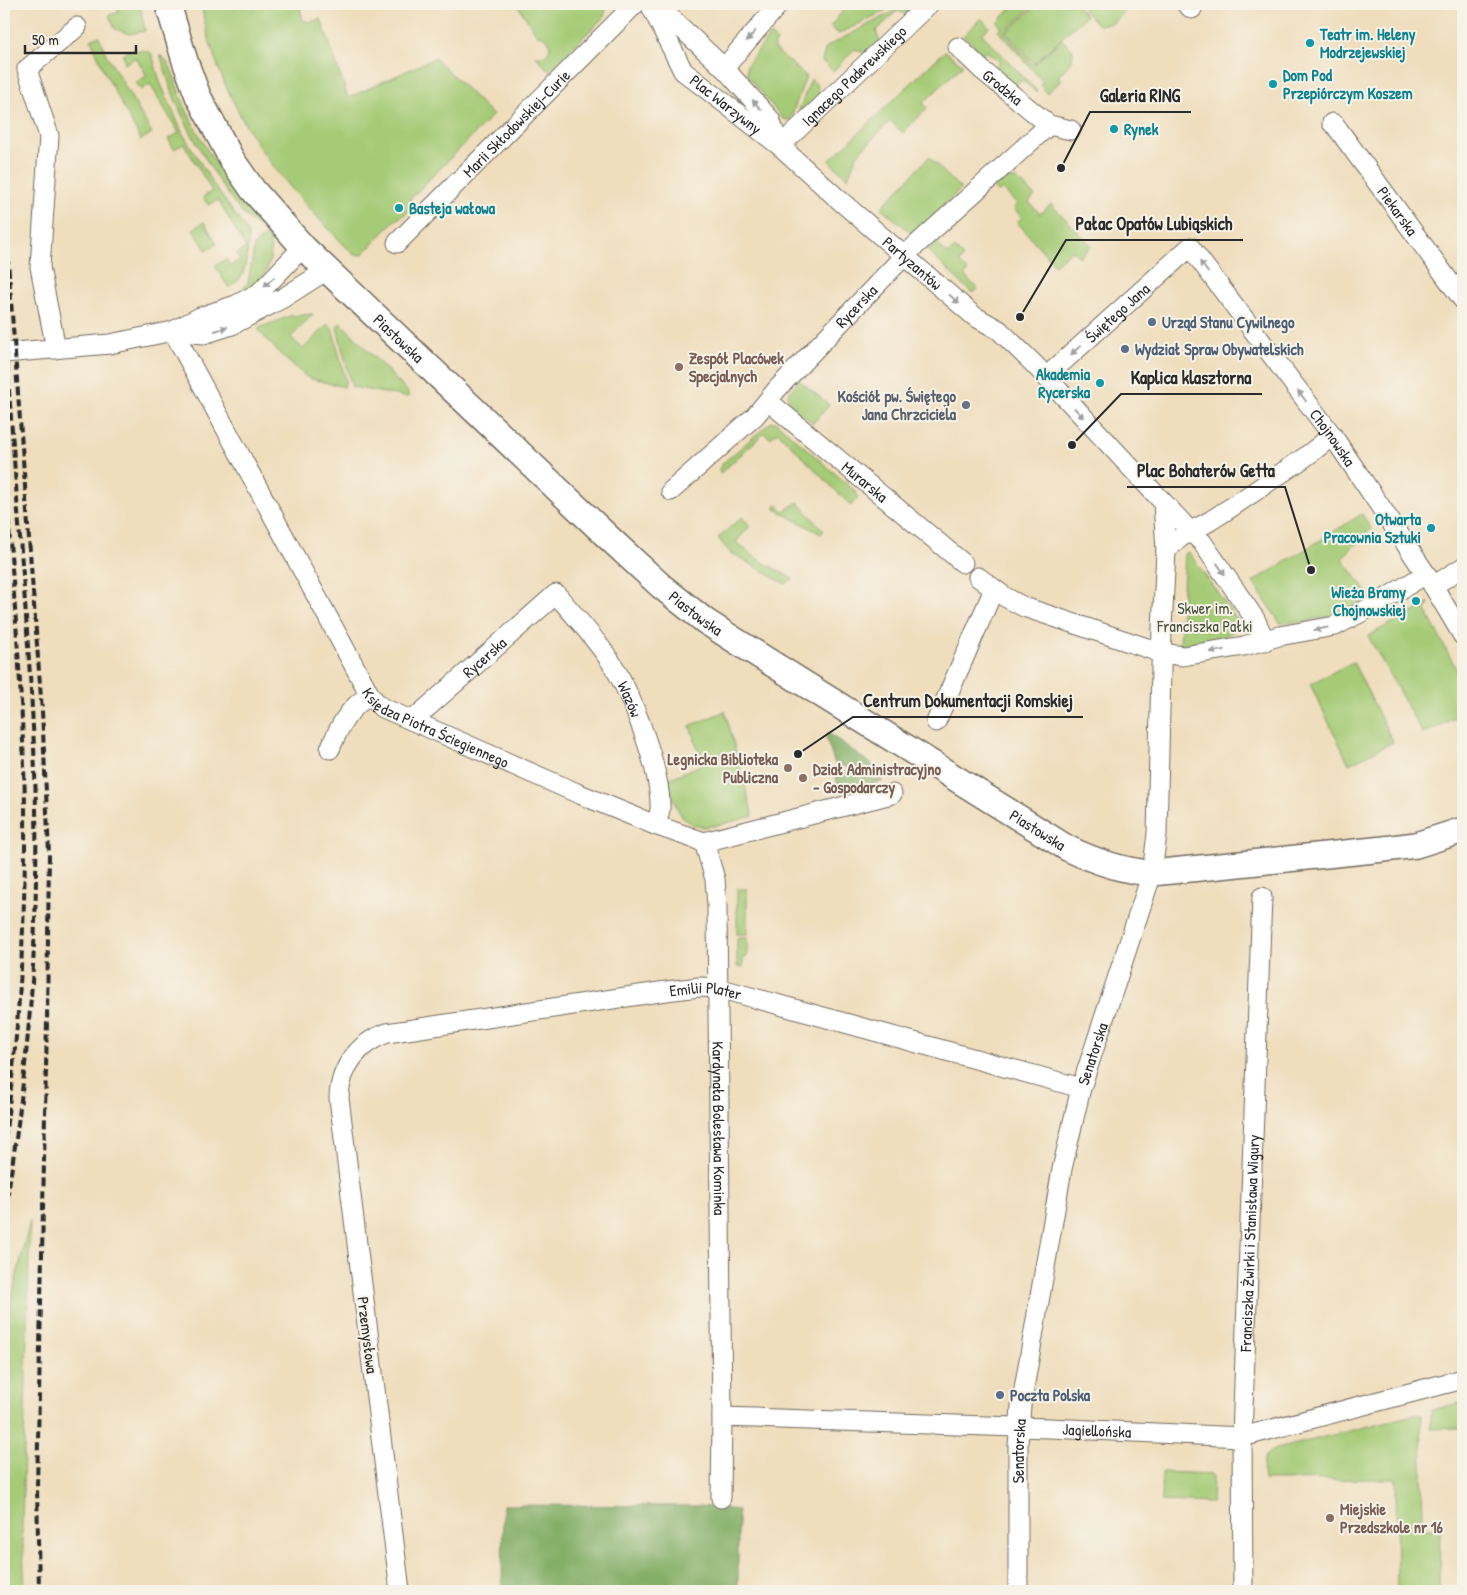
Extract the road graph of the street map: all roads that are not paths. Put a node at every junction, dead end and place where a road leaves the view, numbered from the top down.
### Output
1 (635, 4) edge
2 (650, 4) edge
3 (656, 4) edge
4 (779, 4) edge
5 (930, 4) edge
6 (172, 12) edge
7 (76, 27) dead end
8 (696, 42) junction
9 (958, 47) dead end
10 (677, 58) junction
11 (724, 68) junction
12 (1332, 123) dead end
13 (1049, 125) junction
14 (1071, 130) dead end
15 (780, 146) junction
16 (397, 243) dead end
17 (303, 247) junction
18 (1190, 247) joint
19 (905, 255) junction
20 (327, 270) junction
21 (1463, 300) edge
22 (173, 331) junction
23 (56, 349) junction
24 (4, 353) edge
25 (1046, 377) junction
26 (768, 401) junction
27 (1332, 435) junction
28 (670, 492) dead end
29 (1163, 502) junction
30 (1190, 531) junction
31 (1166, 551) junction
32 (963, 563) dead end
33 (1463, 567) edge
34 (978, 577) dead end
35 (1430, 580) junction
36 (994, 589) junction
37 (556, 594) joint
38 (1463, 636) edge
39 (1265, 641) junction
40 (1162, 654) junction
41 (370, 695) junction
42 (413, 720) junction
43 (936, 722) dead end
44 (330, 750) dead end
45 (892, 794) dead end
46 (655, 825) junction
47 (1463, 830) edge
48 (704, 842) junction
49 (1416, 845) junction
50 (1463, 850) edge
51 (1152, 873) junction
52 (1262, 897) dead end
53 (718, 988) junction
54 (342, 1079) joint
55 (1082, 1088) junction
56 (1463, 1379) edge
57 (722, 1417) junction
58 (1019, 1427) junction
59 (1242, 1437) junction
60 (721, 1498) dead end
61 (400, 1591) edge
62 (1018, 1591) edge
63 (1243, 1591) edge

1 - 16 street, Marii Skłodowskiej-Curie
2 - 10 street, Plac Warzywny
3 - 8 street
4 -> 11 street
5 - 15 street, Ignacego Paderewskiego
6 - 17 main road, Piastowska
7 - 23 street
8 - 10 street
8 - 11 street
9 - 13 street, Grodzka
10 - 15 street, Plac Warzywny
15 -> 11 street
12 - 21 street, Piekarska
13 - 14 street
13 - 19 street, Rycerska
15 - 19 street, Partyzantów
17 - 20 main road, Piastowska
17 -> 22 street
18 -> 25 street, Świętego Jana
27 -> 18 street, Chojnowska
19 -> 25 street, Partyzantów
19 - 26 street, Rycerska
22 -> 20 street
20 - 51 main road, Piastowska
22 - 23 street
22 - 41 street, Księdza Piotra Ściegiennego
23 - 24 street
25 -> 29 street, Partyzantów
26 - 28 street, Rycerska
26 - 32 street, Murarska
27 - 30 street
27 - 35 street, Chojnowska
29 - 30 street, Partyzantów
29 - 31 street, Senatorska
30 - 31 street
30 -> 39 street, Partyzantów
31 - 40 street, Senatorska
33 - 35 street
34 - 36 street
35 - 38 street, Chojnowska
35 -> 39 street
36 - 40 street
36 - 43 street
37 - 42 street, Rycerska
37 - 46 street, Wazów
39 -> 40 street
40 - 51 street, Senatorska
41 - 42 street, Księdza Piotra Ściegiennego
41 - 44 street
42 - 46 street, Księdza Piotra Ściegiennego
45 - 48 street
46 - 48 street, Księdza Piotra Ściegiennego
47 - 49 main road, Piastowska
48 - 53 street, Kardynała Bolesława Kominka
49 - 50 main road, Piastowska
49 - 51 main road, Piastowska
51 - 55 street, Senatorska
52 - 59 street, Franciszka Żwirki i Stanisława Wigury
53 - 54 street, Emilii Plater
53 - 55 street, Emilii Plater
53 - 57 street, Kardynała Bolesława Kominka
54 - 61 street, Przemysłowa
55 - 58 street, Senatorska
56 - 59 street, Jagiellońska
57 - 58 street, Jagiellońska
57 - 60 street, Kardynała Bolesława Kominka
58 - 59 street, Jagiellońska
58 - 62 street, Senatorska
59 - 63 street, Franciszka Żwirki i Stanisława Wigury

